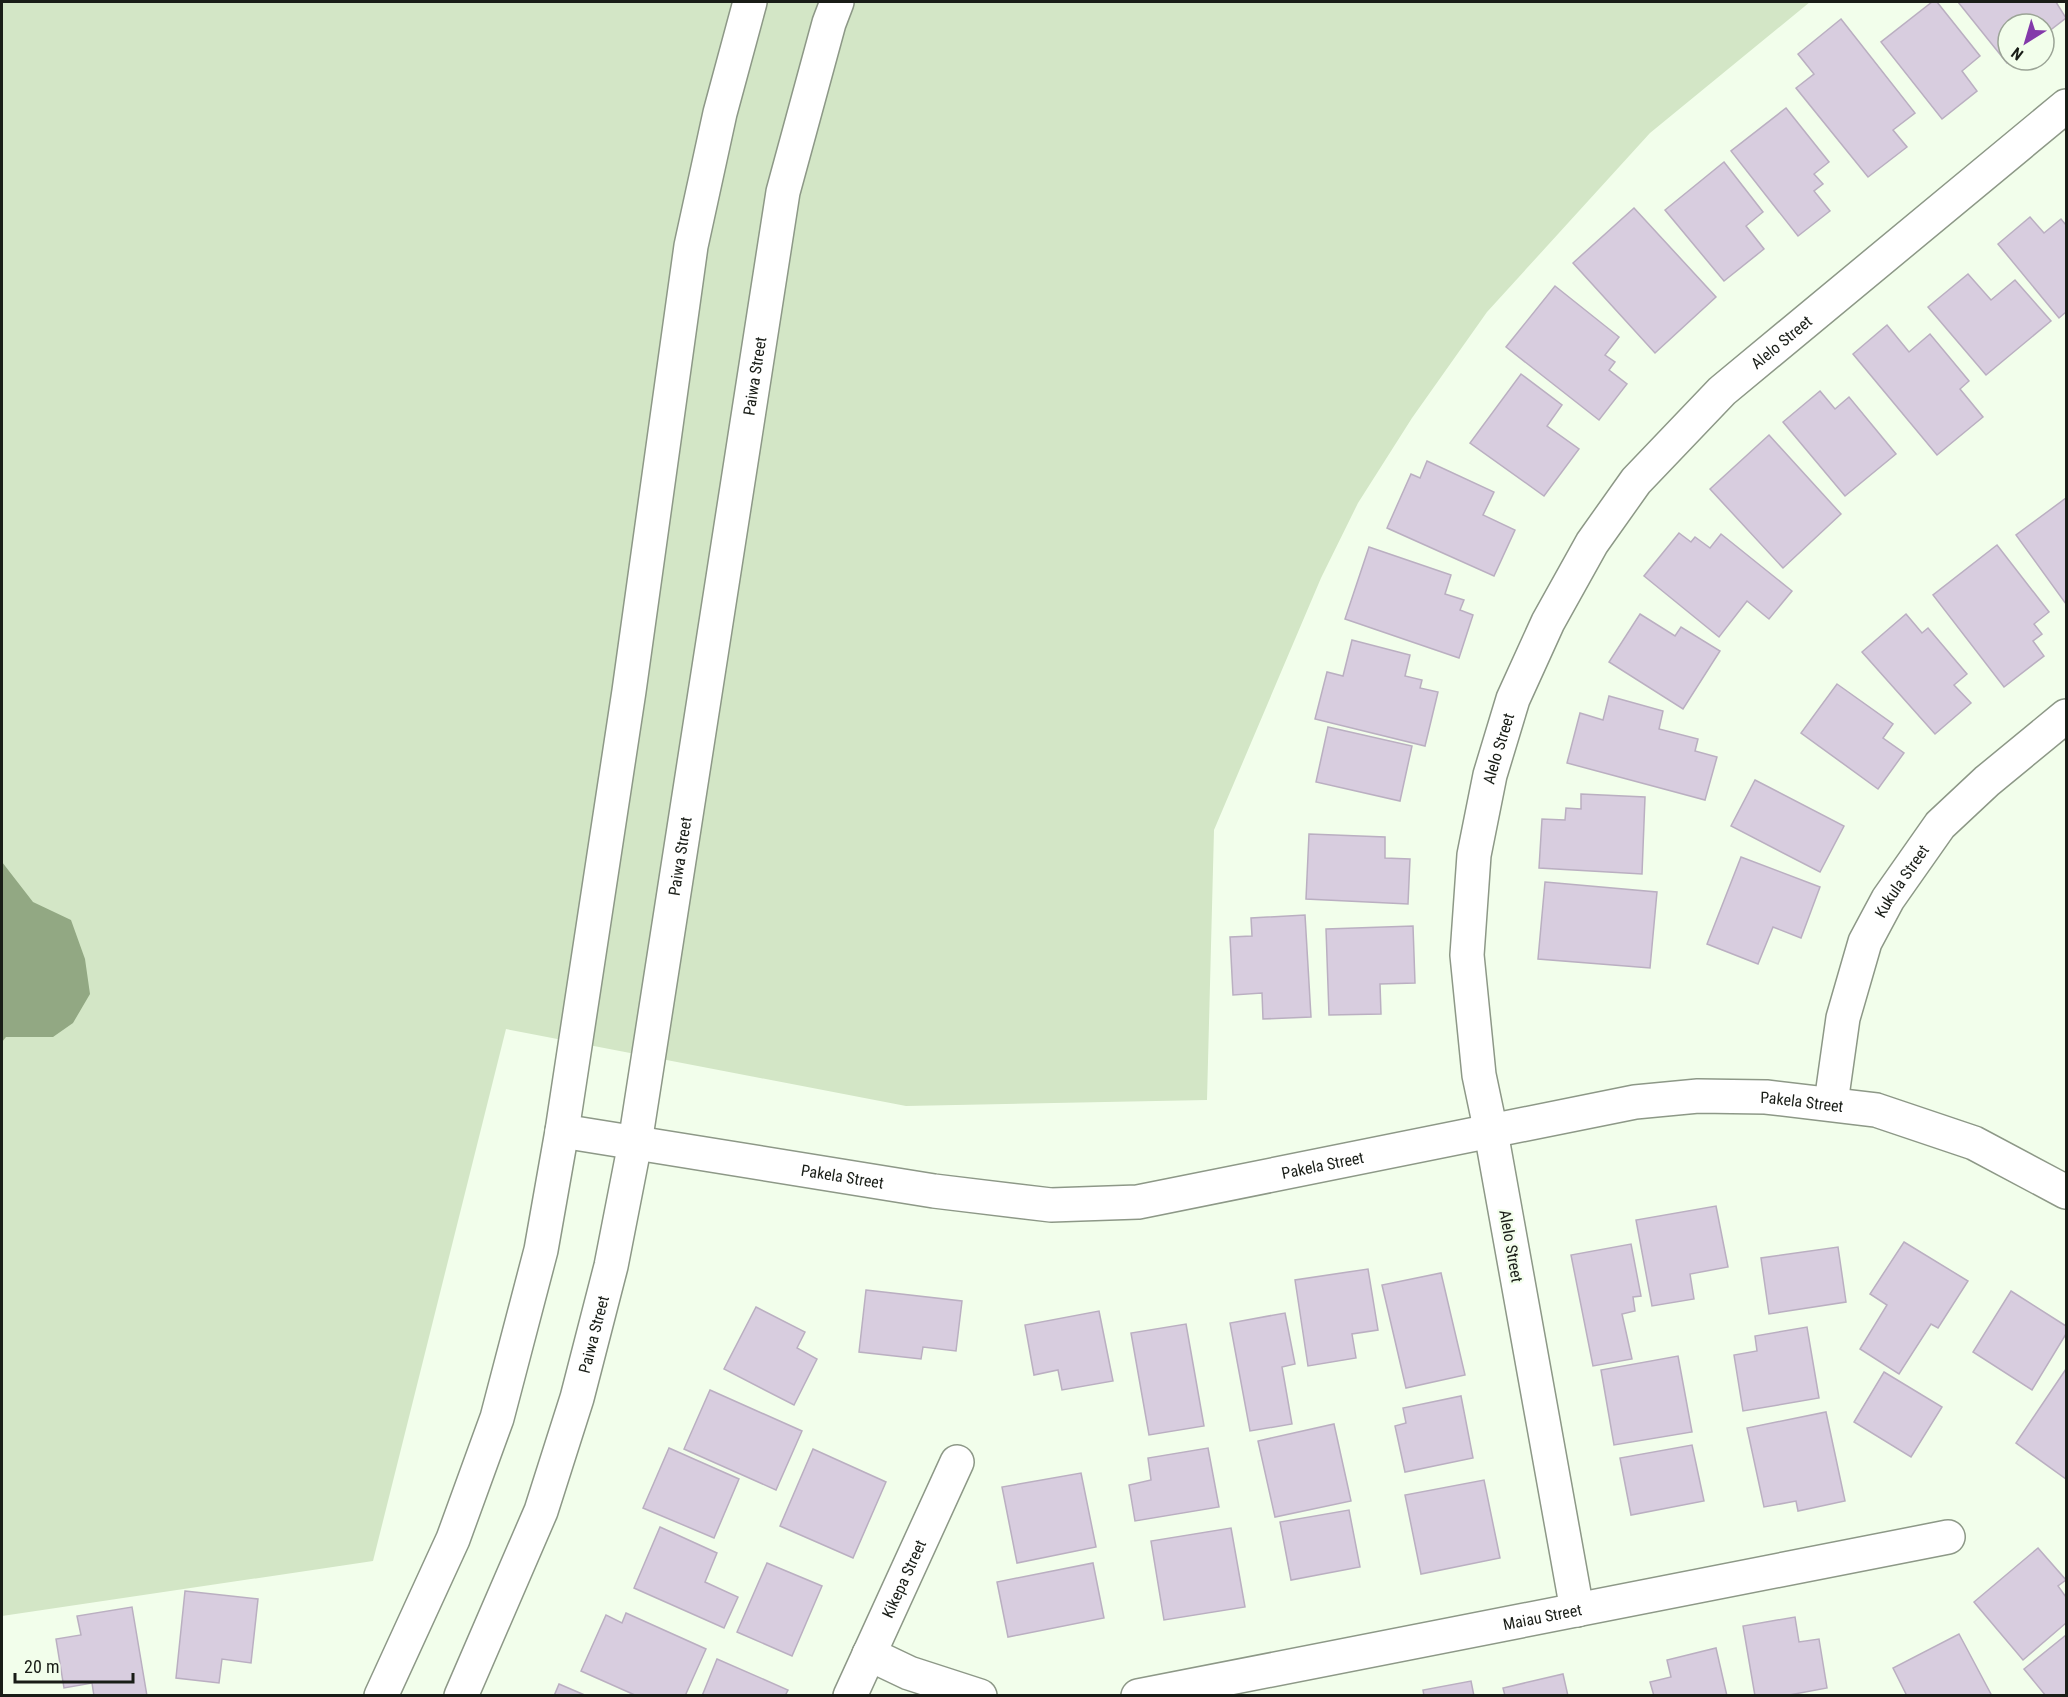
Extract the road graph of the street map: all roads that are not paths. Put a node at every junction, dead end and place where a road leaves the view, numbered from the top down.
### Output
1 (750, 2) edge
2 (837, 2) edge
3 (2067, 106) edge
4 (2067, 717) edge
5 (1831, 1103) junction
6 (562, 1131) junction
7 (1491, 1132) junction
8 (635, 1143) junction
9 (2067, 1192) edge
10 (957, 1462) dead end
11 (1948, 1537) dead end
12 (1577, 1610) junction
13 (868, 1654) junction
14 (381, 1695) edge
15 (461, 1695) edge
16 (850, 1695) edge
17 (980, 1695) edge
18 (1138, 1695) edge

1 - 6 street
2 - 8 street, Paiwa Street
3 - 7 street, Alelo Street
4 - 5 street, Kukula Street
5 - 7 street, Pakela Street
5 - 9 street, Pakela Street
6 - 8 street, Pakela Street
6 - 14 street
7 - 8 street, Pakela Street
7 - 12 street, Alelo Street
8 - 15 street, Paiwa Street
10 - 13 street, Kikepa Street
11 - 12 street, Maiau Street
12 - 18 street, Maiau Street
13 - 16 street, Kikepa Street
13 - 17 street

